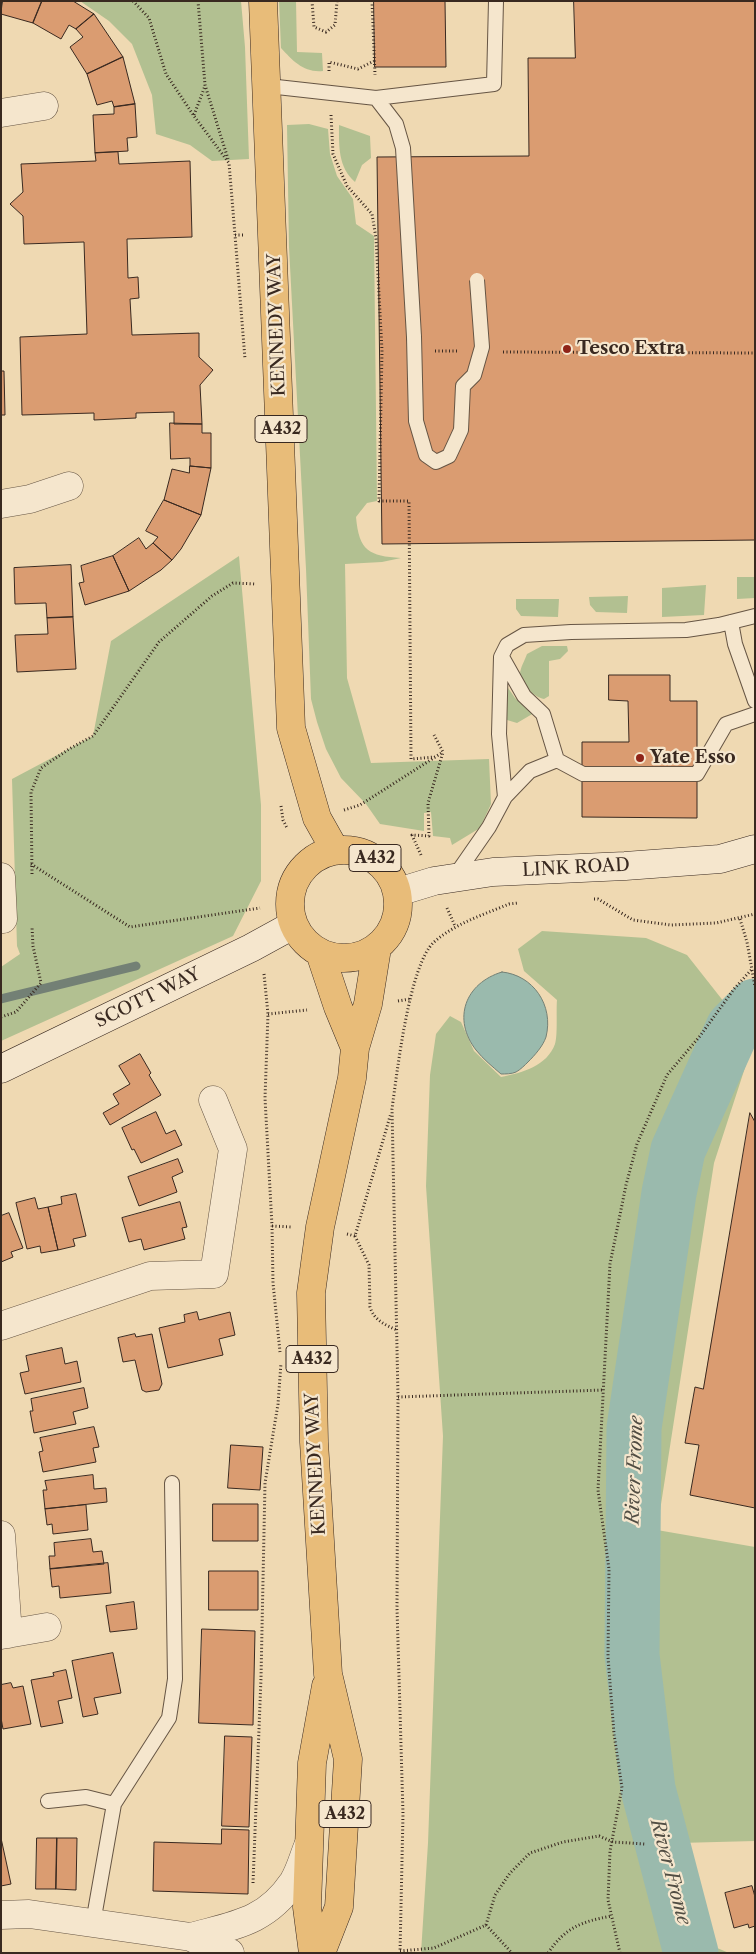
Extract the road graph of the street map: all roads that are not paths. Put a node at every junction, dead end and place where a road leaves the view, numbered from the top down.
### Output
1 (263, 1) edge
2 (496, 1) edge
3 (268, 86) junction
4 (376, 98) junction
5 (44, 106) dead end
6 (1, 113) edge
7 (477, 280) dead end
8 (69, 486) dead end
9 (1, 504) edge
10 (755, 616) edge
11 (731, 622) junction
12 (501, 657) junction
13 (755, 701) edge
14 (755, 714) edge
15 (557, 760) junction
16 (505, 797) junction
17 (755, 849) edge
18 (335, 850) junction
19 (1, 877) edge
20 (444, 880) junction
21 (398, 892) junction
22 (291, 914) junction
23 (2, 920) edge
24 (377, 948) junction
25 (320, 953) junction
26 (355, 1048) junction
27 (1, 1069) edge
28 (213, 1100) dead end
29 (1, 1326) edge
30 (172, 1483) dead end
31 (1, 1535) edge
32 (47, 1627) dead end
33 (4, 1634) edge
34 (328, 1674) junction
35 (48, 1802) dead end
36 (114, 1804) junction
37 (310, 1843) junction
38 (1, 1915) edge
39 (94, 1923) junction
40 (191, 1937) junction
41 (230, 1953) edge
42 (313, 1953) edge
43 (321, 1953) edge

1 - 3 main road, KENNEDY WAY / A432
2 - 4 lane
3 - 4 lane
3 - 18 main road, KENNEDY WAY / A432
4 - 7 lane, bridge
5 - 6 street
8 - 9 street
10 - 11 lane
11 - 12 lane
11 - 13 lane
12 - 15 lane
12 - 16 lane
14 - 15 lane
15 - 16 lane
16 - 20 lane
17 - 20 street, LINK ROAD
18 - 21 main road, A432
18 - 22 main road, A432
19 - 23 street
20 - 21 street, LINK ROAD
21 - 24 main road, A432
22 - 25 main road, A432
22 - 27 street, SCOTT WAY
24 - 25 main road, A432
24 - 26 main road, KENNEDY WAY / A432
25 - 26 main road, KENNEDY WAY / A432
26 - 34 main road, KENNEDY WAY / A432
28 - 29 street
30 - 36 lane
31 - 33 street
32 - 33 street
34 - 37 main road, KENNEDY WAY / A432
34 - 43 main road, KENNEDY WAY / A432
35 - 36 lane
36 - 39 lane
37 - 40 street
37 - 42 main road, KENNEDY WAY / A432
38 - 39 street
39 - 40 street
40 - 41 street

